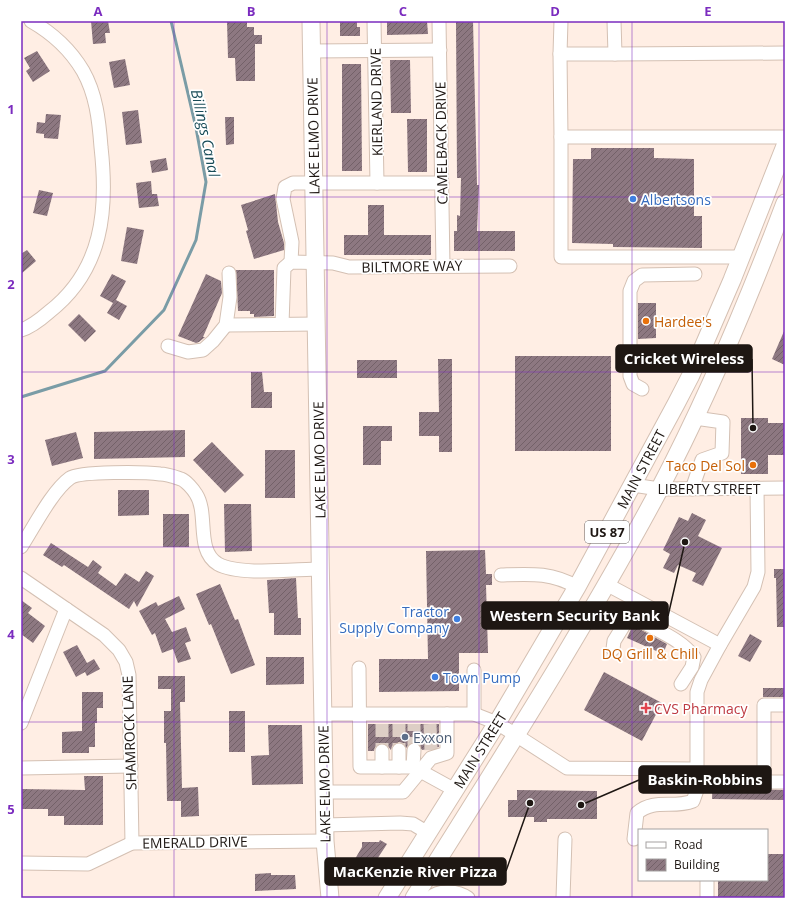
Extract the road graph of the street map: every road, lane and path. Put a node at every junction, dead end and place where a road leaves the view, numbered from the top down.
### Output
1 (31, 21) edge
2 (311, 21) edge
3 (374, 21) edge
4 (439, 21) edge
5 (560, 21) edge
6 (614, 21) edge
7 (374, 50) junction
8 (440, 50) junction
9 (311, 51) junction
10 (785, 53) edge
11 (560, 54) junction
12 (615, 54) junction
13 (560, 137) junction
14 (785, 137) edge
15 (785, 146) edge
16 (314, 183) junction
17 (377, 183) junction
18 (442, 183) junction
19 (785, 203) edge
20 (741, 257) junction
21 (291, 262) junction
22 (315, 263) junction
23 (443, 266) junction
24 (510, 266) dead end
25 (229, 274) dead end
26 (695, 274) dead end
27 (282, 324) junction
28 (316, 324) junction
29 (226, 325) junction
30 (21, 330) edge
31 (168, 346) dead end
32 (642, 389) dead end
33 (695, 418) junction
34 (633, 485) junction
35 (757, 488) junction
36 (785, 488) edge
37 (659, 489) junction
38 (692, 489) junction
39 (21, 547) edge
40 (321, 569) junction
41 (501, 575) dead end
42 (21, 578) edge
43 (606, 584) junction
44 (577, 587) junction
45 (66, 609) junction
46 (720, 645) junction
47 (613, 649) dead end
48 (360, 668) dead end
49 (474, 670) dead end
50 (681, 684) dead end
51 (785, 705) edge
52 (323, 714) junction
53 (360, 714) junction
54 (447, 714) junction
55 (474, 714) junction
56 (21, 723) edge
57 (497, 723) junction
58 (516, 736) junction
59 (399, 750) tunnel mouth
60 (414, 750) tunnel mouth
61 (382, 751) tunnel mouth
62 (130, 766) junction
63 (382, 767) junction
64 (399, 767) junction
65 (21, 768) edge
66 (417, 769) junction
67 (697, 769) junction
68 (785, 782) edge
69 (455, 790) junction
70 (324, 792) junction
71 (428, 832) junction
72 (325, 833) junction
73 (565, 839) dead end
74 (634, 839) dead end
75 (132, 843) junction
76 (21, 863) edge
77 (707, 881) edge
78 (330, 898) edge
79 (387, 898) edge
80 (414, 898) edge
81 (430, 898) edge
82 (468, 898) edge
83 (563, 898) edge
84 (707, 898) edge

1 - 30 street
2 - 9 main road, LAKE ELMO DRIVE
3 - 7 street, KIERLAND DRIVE
4 - 8 street, CAMELBACK DRIVE
5 - 11 street
6 - 12 street
7 - 8 street
7 - 9 street
7 - 17 street, KIERLAND DRIVE
8 - 18 street, CAMELBACK DRIVE
9 - 16 main road, LAKE ELMO DRIVE
10 - 12 street
11 - 12 street
11 - 13 street
13 - 14 street
13 - 20 street
15 - 20 main road, MAIN STREET / US 87
16 - 17 street
16 - 21 street
16 - 22 main road, LAKE ELMO DRIVE
17 - 18 street
18 - 23 street, CAMELBACK DRIVE
19 - 33 main road, MAIN STREET / US 87
20 - 34 main road, MAIN STREET / US 87
21 - 22 street, BILTMORE WAY
21 - 27 street
22 - 23 street, BILTMORE WAY
22 - 28 main road, LAKE ELMO DRIVE
23 - 24 street, BILTMORE WAY
25 - 29 street
26 - 32 street
27 - 28 street
27 - 29 street
28 - 40 main road, LAKE ELMO DRIVE
29 - 31 street
33 - 37 main road, MAIN STREET / US 87
33 - 38 street
34 - 37 street, LIBERTY STREET
34 - 44 main road, MAIN STREET / US 87
35 - 36 street, LIBERTY STREET
35 - 38 street, LIBERTY STREET
35 - 46 street
37 - 38 street, LIBERTY STREET
37 - 43 main road, MAIN STREET / US 87
39 - 40 street
40 - 52 main road, LAKE ELMO DRIVE
41 - 44 street
42 - 45 street, SHAMROCK LANE
43 - 46 street
43 - 58 main road, MAIN STREET / US 87
44 - 57 main road, MAIN STREET / US 87
45 - 56 street
45 - 62 street, SHAMROCK LANE
46 - 67 street
47 - 50 street
48 - 53 street
49 - 55 street
51 - 68 street
52 - 53 street
52 - 70 main road, LAKE ELMO DRIVE
53 - 54 street
53 - 63 street
54 - 55 street
54 - 66 street
55 - 57 street
57 - 58 street
57 - 69 main road, MAIN STREET / US 87
58 - 67 street
58 - 80 main road, MAIN STREET / US 87
59 - 64 street
60 - 66 street
61 - 63 street
62 - 65 street
62 - 75 street, SHAMROCK LANE
63 - 64 street
64 - 66 street
66 - 69 street
66 - 70 street
67 - 74 street
69 - 71 main road, MAIN STREET / US 87
70 - 72 main road, LAKE ELMO DRIVE
71 - 72 street, EMERALD DRIVE
71 - 79 main road, MAIN STREET / US 87
72 - 75 street, EMERALD DRIVE
72 - 78 main road, LAKE ELMO DRIVE
73 - 83 street
75 - 76 street, EMERALD DRIVE
77 - 84 street
81 - 82 street

